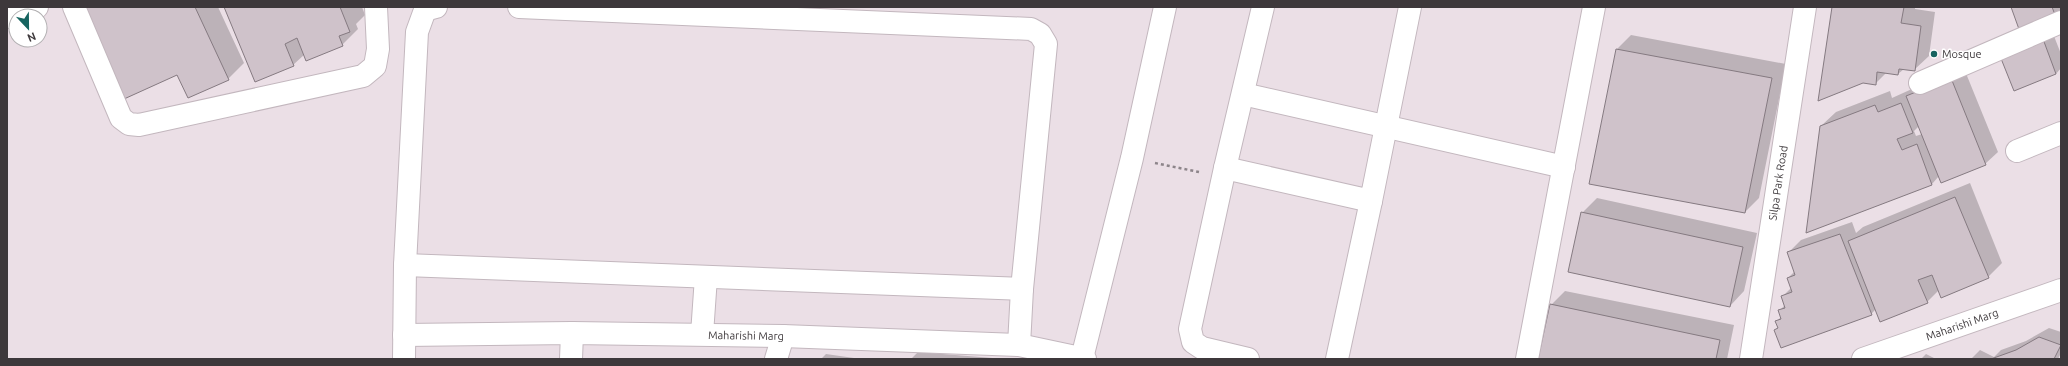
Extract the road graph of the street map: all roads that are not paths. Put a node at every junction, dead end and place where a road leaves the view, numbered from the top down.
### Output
1 (37, 7) edge
2 (74, 7) edge
3 (376, 7) edge
4 (436, 7) edge
5 (519, 7) edge
6 (1165, 7) edge
7 (1262, 7) edge
8 (1410, 7) edge
9 (1594, 7) edge
10 (1805, 7) edge
11 (7, 17) edge
12 (2061, 22) edge
13 (1920, 83) dead end
14 (1243, 94) junction
15 (1386, 126) junction
16 (2061, 133) edge
17 (2017, 151) dead end
18 (1564, 167) junction
19 (1224, 172) junction
20 (1371, 202) junction
21 (406, 265) junction
22 (706, 276) junction
23 (1022, 289) junction
24 (2061, 290) edge
25 (572, 333) junction
26 (702, 334) junction
27 (404, 335) junction
28 (783, 336) junction
29 (1019, 345) junction
30 (1084, 358) edge
31 (404, 359) edge
32 (571, 359) edge
33 (776, 359) edge
34 (1248, 359) edge
35 (1337, 359) edge
36 (1527, 359) edge
37 (1751, 359) edge
38 (1863, 359) edge

1 - 11 street
2 - 3 street
4 - 21 street
5 - 23 street
6 - 30 street
7 - 14 street
8 - 15 street
9 - 18 street
10 - 37 street, Silpa Park Road
12 - 13 street
14 - 15 street
14 - 19 street
15 - 18 street
15 - 20 street
16 - 17 street
18 - 36 street
19 - 20 street
19 - 34 street
20 - 35 street
21 - 22 street
21 - 27 street
22 - 23 street
22 - 26 street
23 - 29 street
24 - 38 street, Maharishi Marg
25 - 26 street, Maharishi Marg
25 - 27 street, Maharishi Marg
25 - 32 street
26 - 28 street, Maharishi Marg
27 - 31 street
28 - 29 street, Maharishi Marg
28 - 33 street
29 - 30 street, Maharishi Marg

